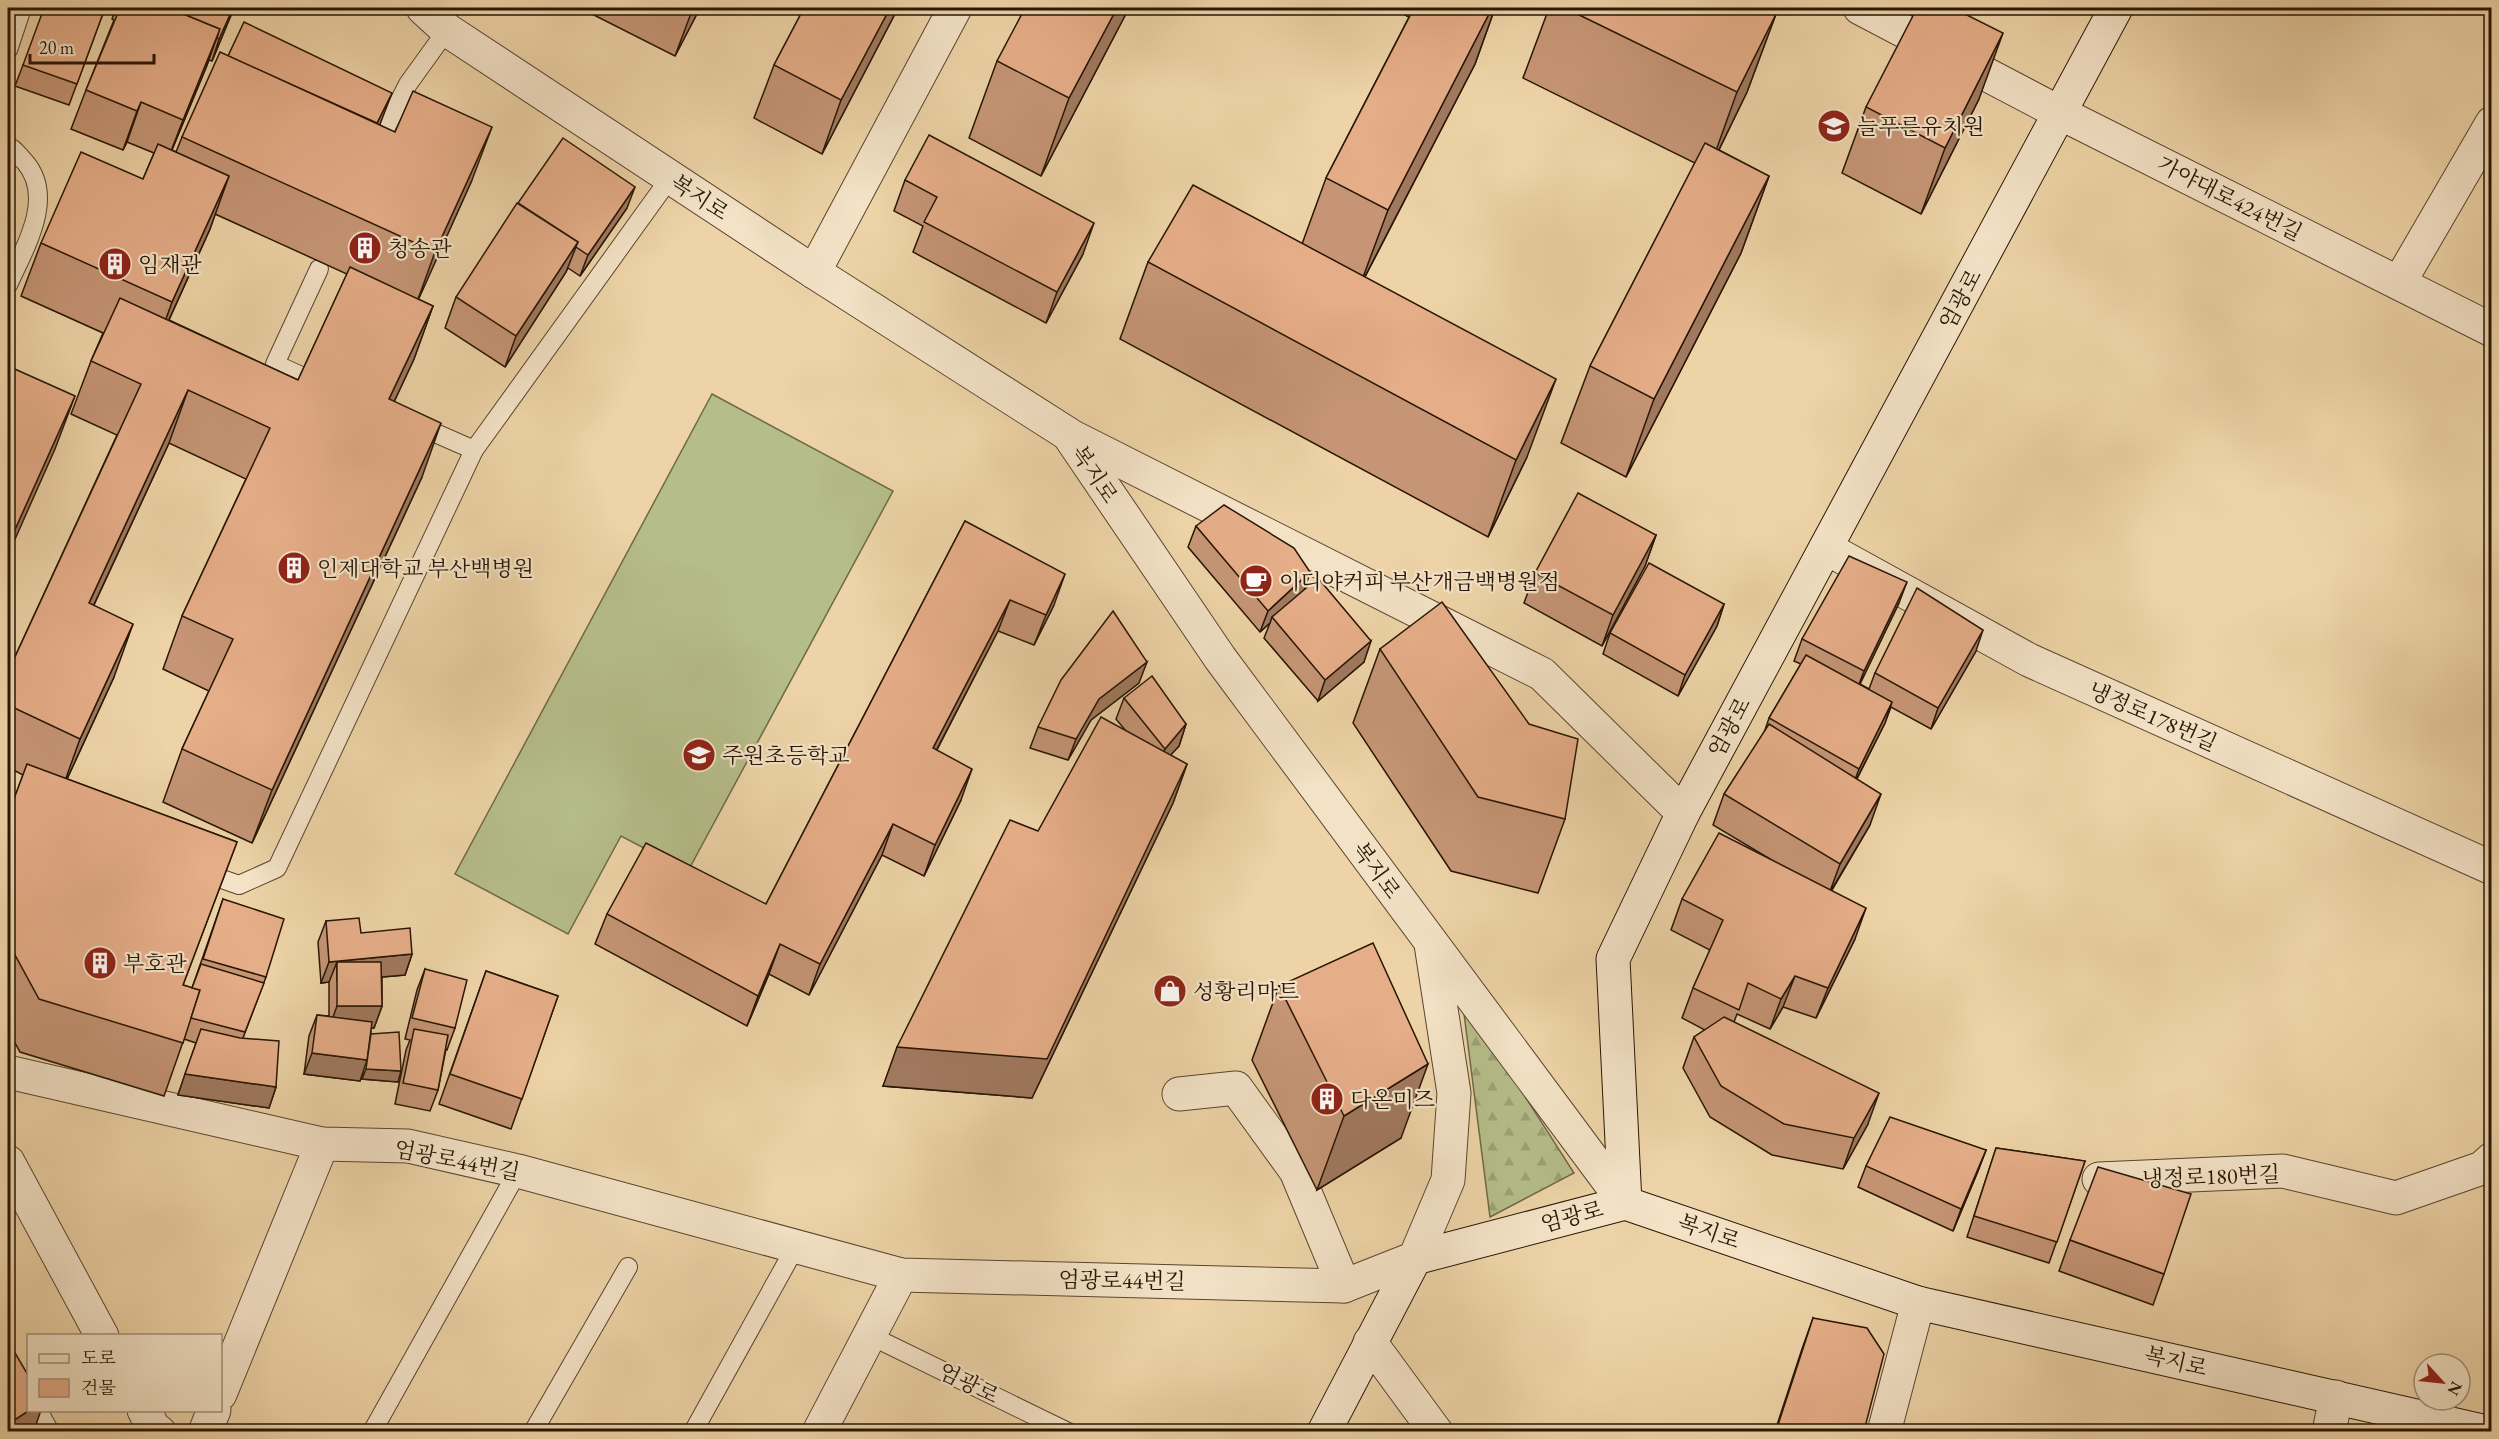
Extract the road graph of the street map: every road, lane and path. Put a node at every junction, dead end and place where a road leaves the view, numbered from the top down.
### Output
1 (22, 8) edge
2 (423, 8) edge
3 (955, 8) edge
4 (1860, 8) edge
5 (2116, 8) edge
6 (447, 30) junction
7 (8, 50) edge
8 (2060, 113) junction
9 (2492, 123) edge
10 (8, 146) edge
11 (369, 161) edge
12 (670, 178) junction
13 (319, 269) dead end
14 (814, 272) junction
15 (2399, 283) junction
16 (8, 285) edge
17 (2492, 330) edge
18 (299, 375) edge
19 (399, 417) edge
20 (1068, 434) junction
21 (474, 450) junction
22 (1826, 548) junction
23 (1683, 813) junction
24 (184, 866) edge
25 (2491, 866) edge
26 (1431, 944) junction
27 (8, 1072) edge
28 (1179, 1094) dead end
29 (322, 1144) junction
30 (2492, 1159) edge
31 (8, 1162) edge
32 (518, 1171) junction
33 (2099, 1179) edge
34 (1625, 1203) junction
35 (796, 1246) junction
36 (1414, 1258) junction
37 (628, 1266) dead end
38 (900, 1275) junction
39 (1344, 1286) junction
40 (1918, 1303) junction
41 (101, 1334) edge
42 (869, 1335) junction
43 (1370, 1342) junction
44 (222, 1389) edge
45 (2336, 1397) junction
46 (39, 1412) edge
47 (213, 1412) edge
48 (50, 1431) edge
49 (205, 1431) edge
50 (372, 1431) edge
51 (533, 1431) edge
52 (693, 1431) edge
53 (819, 1431) edge
54 (1068, 1431) edge
55 (1324, 1431) edge
56 (1436, 1431) edge
57 (1884, 1431) edge
58 (2329, 1431) edge
59 (2487, 1431) edge

1 - 7 lane
2 - 6 street, 복지로
3 - 14 street
4 - 8 street, 가야대로424번길
5 - 8 street, 엄광로
6 - 11 lane
6 - 12 street, 복지로
8 - 15 street, 가야대로424번길
8 - 22 street, 엄광로
9 - 15 street
10 - 16 lane
12 - 14 street, 복지로
12 - 21 lane
13 - 18 lane
14 - 20 street, 복지로
15 - 17 street, 가야대로424번길
19 - 21 lane
20 - 23 street
20 - 26 street, 복지로
21 - 24 lane
22 - 23 street, 엄광로
22 - 25 street, 냉정로178번길
23 - 34 street, 엄광로
26 - 34 street, 복지로
26 - 36 street
27 - 29 street, 엄광로44번길
28 - 39 street
29 - 32 street, 엄광로44번길
29 - 44 street
30 - 33 street, 냉정로180번길
31 - 41 street
32 - 35 street, 엄광로44번길
32 - 50 lane
34 - 36 street, 엄광로
34 - 40 street, 복지로
35 - 38 street, 엄광로44번길
35 - 52 lane
36 - 39 street, 엄광로44번길
36 - 43 street
37 - 51 lane
38 - 39 street, 엄광로44번길
38 - 42 street
40 - 45 street, 복지로
40 - 57 street
42 - 53 street
42 - 54 lane, 엄광로
43 - 55 street
43 - 56 street
45 - 58 street
45 - 59 street, 복지로
46 - 48 lane
47 - 49 street

